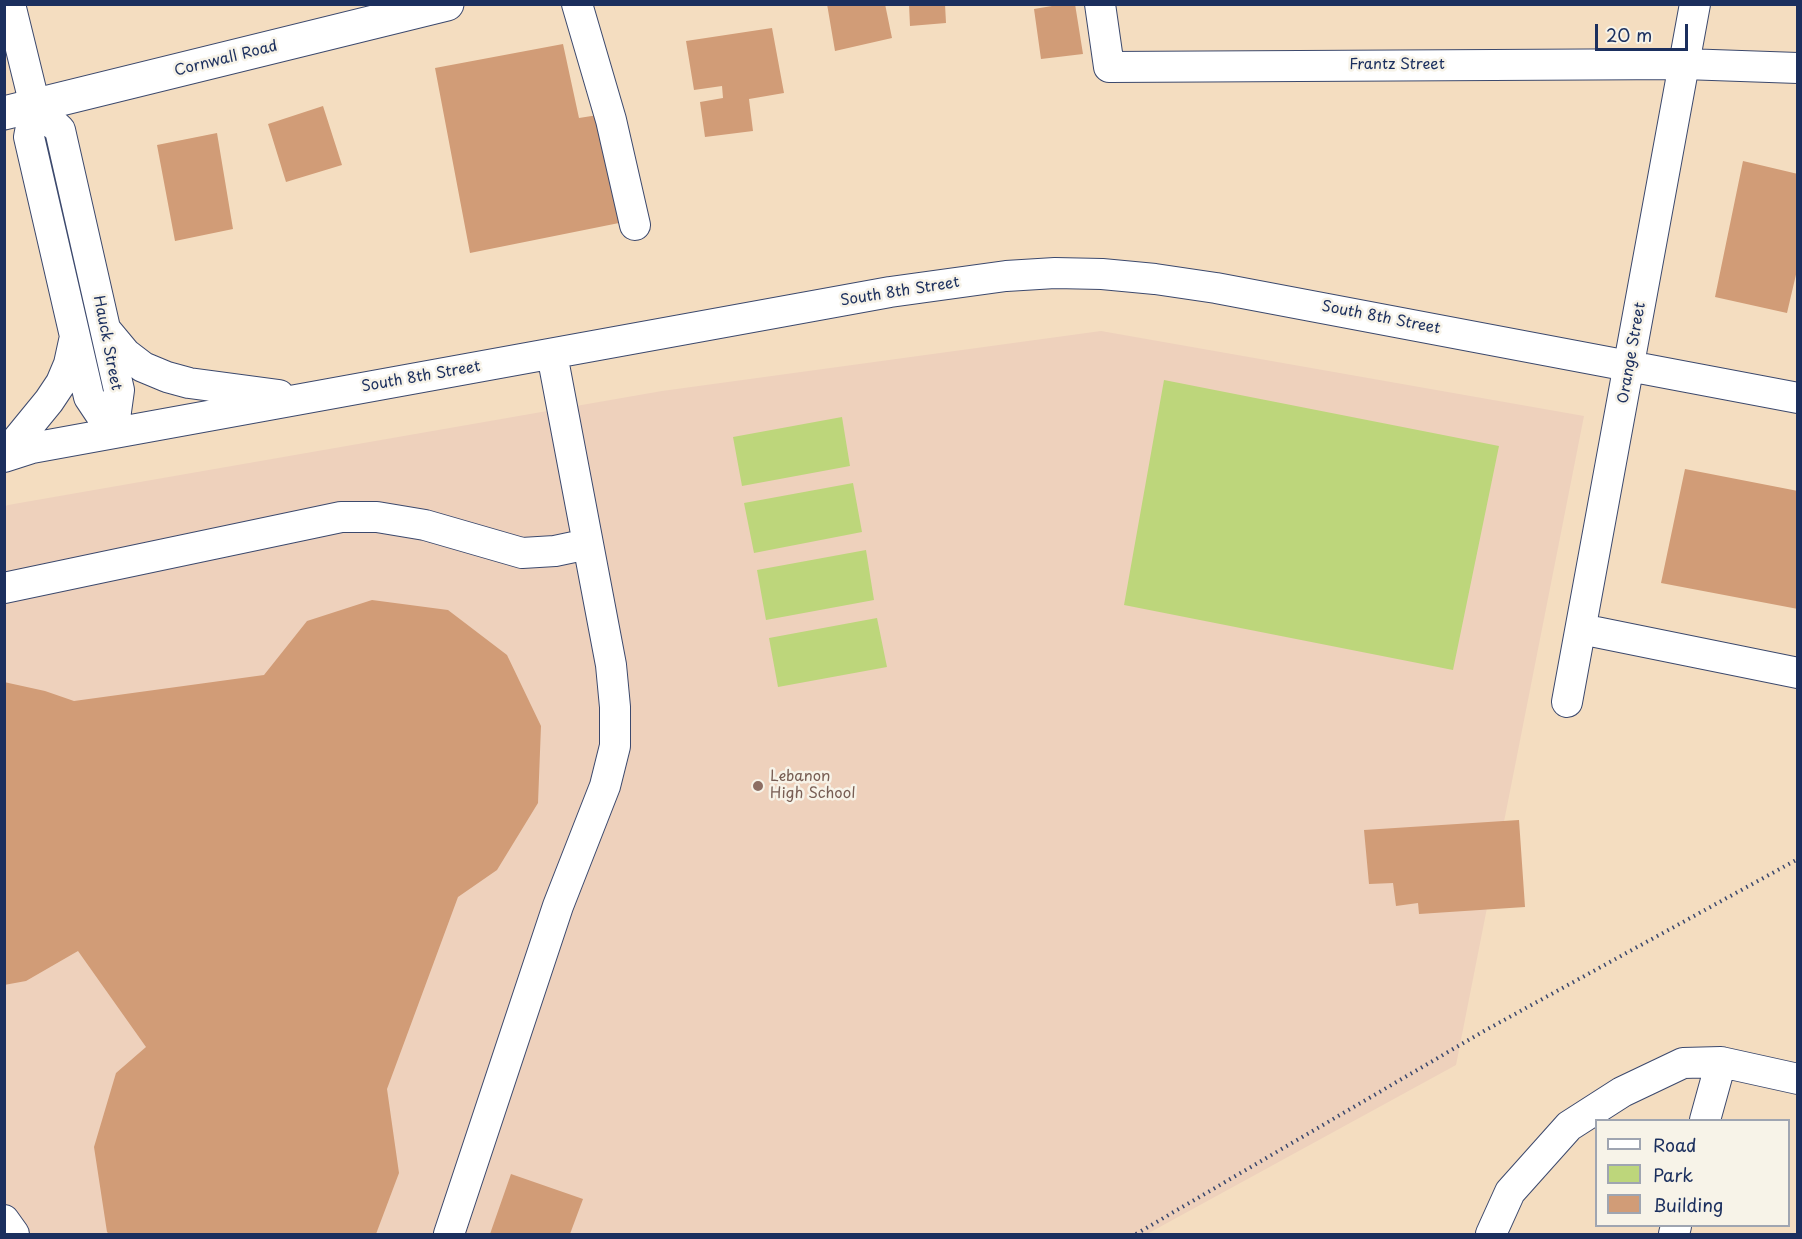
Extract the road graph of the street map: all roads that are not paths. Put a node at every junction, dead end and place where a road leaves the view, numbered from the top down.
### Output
1 (10, 4) edge
2 (447, 4) edge
3 (577, 4) edge
4 (1100, 4) edge
5 (1695, 4) edge
6 (398, 10) edge
7 (1684, 64) junction
8 (1797, 68) edge
9 (20, 110) edge
10 (635, 225) dead end
11 (105, 329) junction
12 (75, 338) junction
13 (552, 354) junction
14 (1630, 365) junction
15 (306, 398) junction
16 (1797, 398) edge
17 (112, 433) junction
18 (4, 456) edge
19 (588, 544) junction
20 (4, 588) edge
21 (1581, 629) junction
22 (1797, 673) edge
23 (1567, 702) dead end
24 (1721, 1062) junction
25 (1797, 1079) edge
26 (1705, 1119) edge
27 (4, 1220) edge
28 (15, 1234) edge
29 (449, 1234) edge
30 (1491, 1234) edge

1 - 9 street, Hauck Street
2 - 6 main road, Cornwall Road
3 - 10 street
4 - 7 street, Frantz Street
5 - 7 street, Orange Street
6 - 9 main road, Cornwall Road
7 - 8 street, Frantz Street
7 - 14 street, Orange Street
9 - 11 street, Hauck Street
9 - 12 street, Hauck Street
11 - 15 street
11 - 17 street, Hauck Street
12 - 17 street, Hauck Street
12 - 18 street
13 - 14 street, South 8th Street
13 - 15 street, South 8th Street
13 - 19 street
14 - 16 street, South 8th Street
14 - 21 street, Orange Street
15 - 17 street, South 8th Street
17 - 18 street, South 8th Street
19 - 20 street
19 - 29 street
21 - 22 street
21 - 23 street, Orange Street
24 - 25 street
24 - 26 street
24 - 30 street
27 - 28 street

